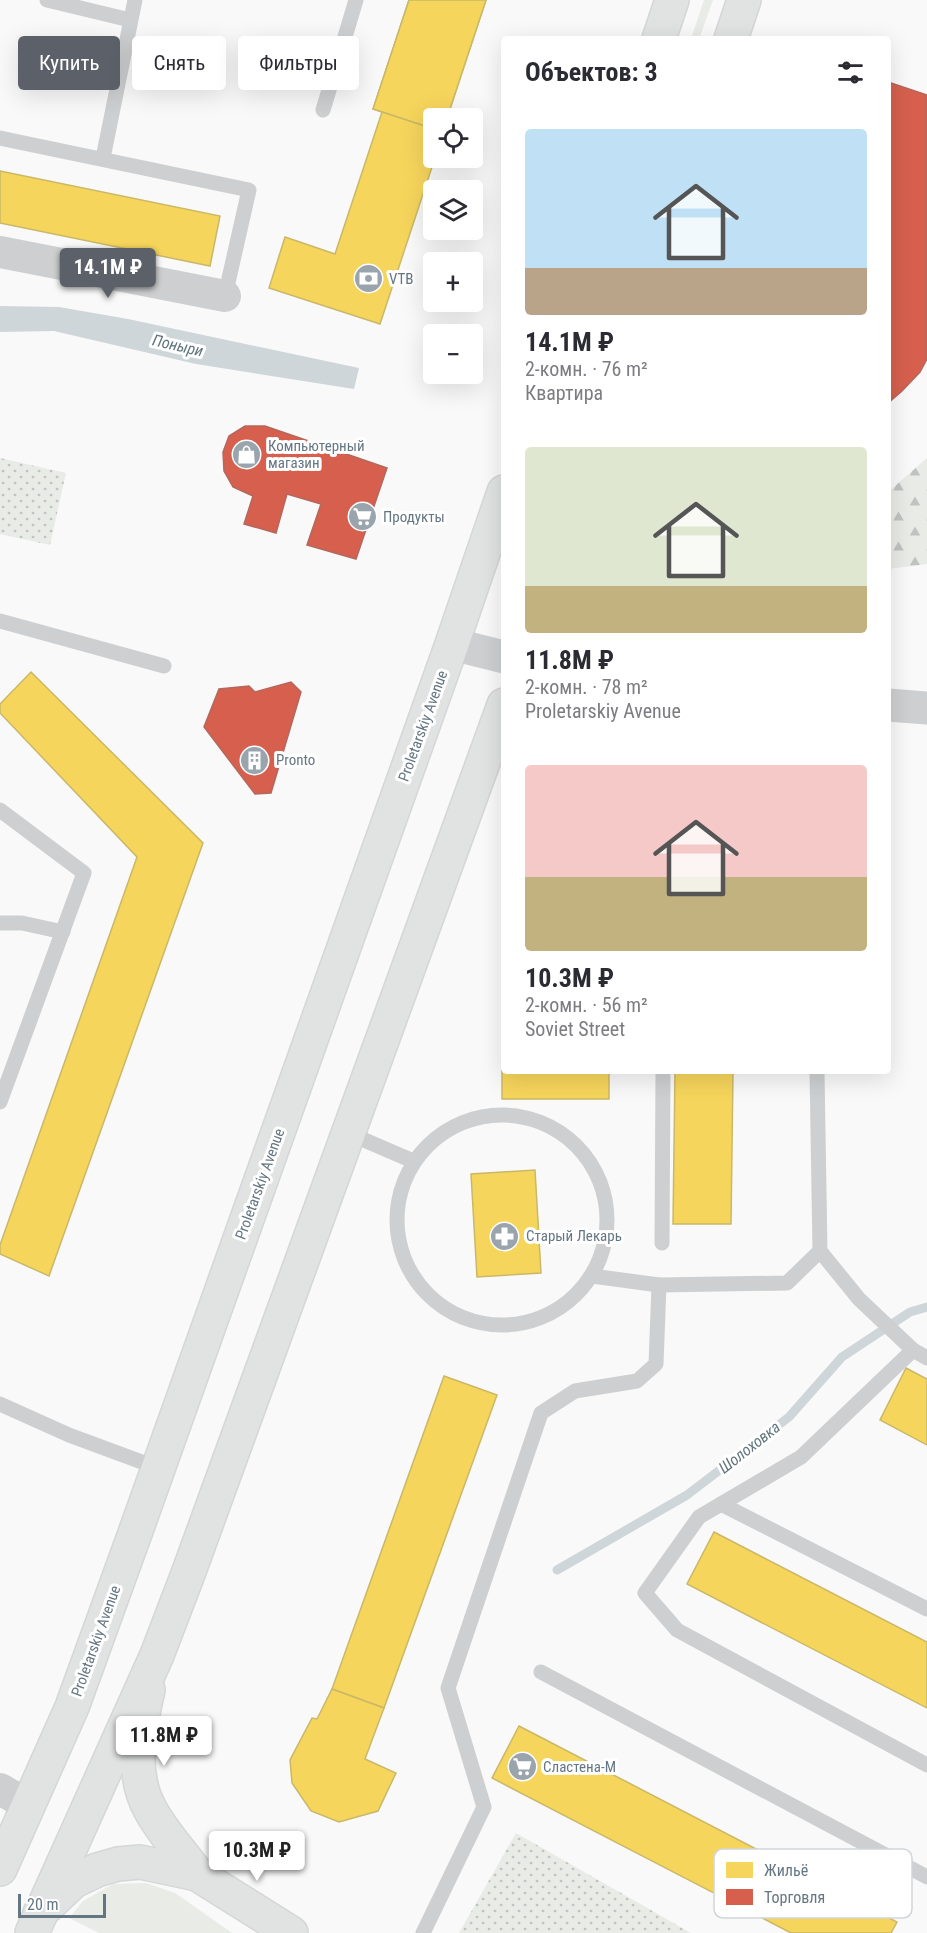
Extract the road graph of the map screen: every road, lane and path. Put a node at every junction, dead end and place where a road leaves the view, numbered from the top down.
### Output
1 (46, 0) edge
2 (135, 0) edge
3 (356, 0) edge
4 (672, 0) edge
5 (744, 0) edge
6 (130, 20) junction
7 (660, 36) edge
8 (732, 36) edge
9 (323, 110) dead end
10 (0, 138) edge
11 (102, 158) junction
12 (0, 252) edge
13 (225, 296) joint
14 (501, 501) edge
15 (0, 621) edge
16 (452, 644) junction
17 (501, 656) edge
18 (164, 666) dead end
19 (891, 705) edge
20 (927, 708) edge
21 (501, 713) edge
22 (0, 810) edge
23 (0, 923) edge
24 (63, 932) junction
25 (663, 1074) edge
26 (817, 1074) edge
27 (0, 1102) edge
28 (348, 1133) junction
29 (413, 1161) junction
30 (662, 1243) dead end
31 (820, 1251) junction
32 (592, 1276) junction
33 (659, 1285) junction
34 (913, 1350) junction
35 (927, 1358) edge
36 (0, 1404) edge
37 (158, 1468) junction
38 (721, 1504) junction
39 (927, 1609) edge
40 (157, 1655) junction
41 (542, 1672) dead end
42 (927, 1766) edge
43 (0, 1789) edge
44 (28, 1805) junction
45 (874, 1849) edge
46 (0, 1869) edge
47 (912, 1869) edge
48 (197, 1874) junction
49 (927, 1877) edge
50 (36, 1923) edge
51 (291, 1933) edge
52 (423, 1933) edge

1 - 6 lane
2 - 6 lane
3 - 9 lane
4 - 7 main road
5 - 8 main road
6 - 11 lane
10 - 11 lane
11 - 13 lane
12 - 13 street
14 - 16 main road, Proletarskiy Avenue
15 - 18 lane
16 - 17 street
16 - 37 main road, Proletarskiy Avenue
19 - 20 street
21 - 28 main road
22 - 24 lane
23 - 24 lane
24 - 27 lane
25 - 30 lane
26 - 31 lane
28 - 29 lane
28 - 40 main road
29 - 32 lane
29 - 32 lane
31 - 33 lane
31 - 34 lane
32 - 33 lane
33 - 52 lane
34 - 35 lane
34 - 38 lane
36 - 37 lane
37 - 44 main road, Proletarskiy Avenue
38 - 39 lane
38 - 42 lane
40 - 48 main road
40 - 50 main road
41 - 45 lane
43 - 44 street
44 - 46 main road, Proletarskiy Avenue
47 - 49 lane
48 - 50 main road
48 - 51 main road

